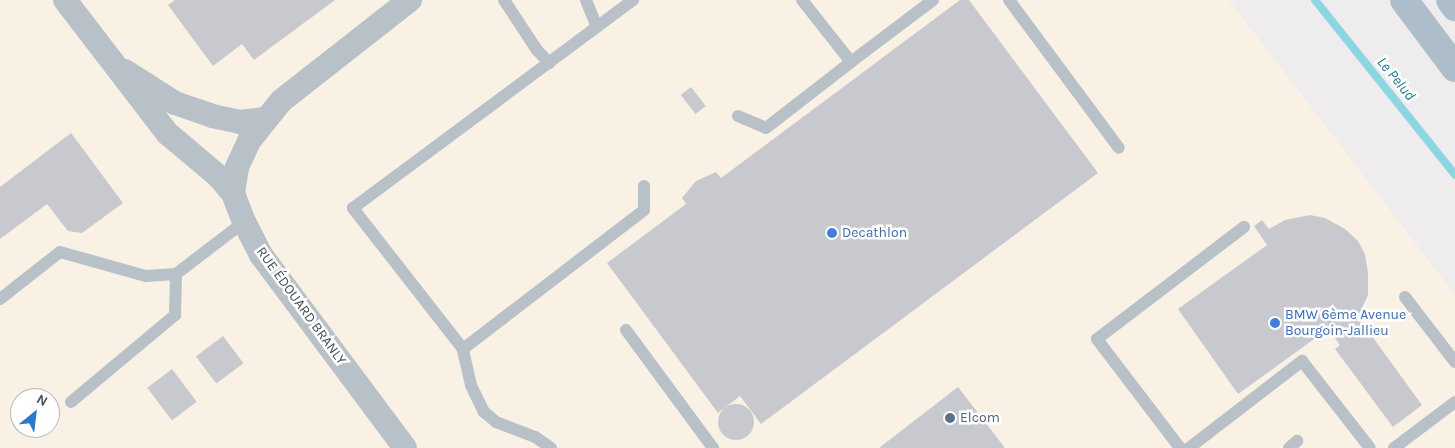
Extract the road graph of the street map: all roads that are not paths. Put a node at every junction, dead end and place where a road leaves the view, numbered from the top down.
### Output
1 (65, 0) edge
2 (410, 0) edge
3 (426, 0) edge
4 (504, 0) edge
5 (586, 0) edge
6 (633, 0) edge
7 (802, 0) edge
8 (933, 0) edge
9 (1009, 0) edge
10 (1404, 0) edge
11 (1450, 0) edge
12 (1455, 7) edge
13 (597, 27) junction
14 (111, 62) junction
15 (851, 62) junction
16 (549, 63) junction
17 (1455, 68) edge
18 (303, 83) junction
19 (738, 116) dead end
20 (265, 119) junction
21 (1119, 148) dead end
22 (644, 186) dead end
23 (233, 193) junction
24 (244, 222) junction
25 (1244, 227) dead end
26 (176, 274) junction
27 (1405, 297) dead end
28 (0, 299) edge
29 (626, 330) dead end
30 (463, 349) junction
31 (1455, 362) edge
32 (71, 402) dead end
33 (1455, 402) edge
34 (405, 448) edge
35 (551, 448) edge
36 (713, 448) edge
37 (1180, 448) edge
38 (1189, 448) edge
39 (1370, 448) edge
40 (1394, 448) edge

1 - 14 street
2 - 18 street, RUE ÉDOUARD BRANLY
3 - 18 street, RUE ÉDOUARD BRANLY
4 - 16 lane
5 - 13 lane
6 - 13 lane
7 - 15 lane
8 - 15 lane
9 - 21 lane
10 - 17 main road
11 - 12 main road
13 - 16 lane
14 - 20 street
14 - 23 street
15 - 19 lane
16 - 30 lane
18 - 20 street, RUE ÉDOUARD BRANLY
20 - 23 street, RUE ÉDOUARD BRANLY
22 - 30 lane
23 - 24 street, RUE ÉDOUARD BRANLY
24 - 26 lane
24 - 34 street, RUE ÉDOUARD BRANLY
25 - 37 lane
26 - 28 lane
26 - 32 lane
27 - 31 lane
29 - 36 lane
30 - 35 lane
33 - 40 lane
38 - 39 lane

